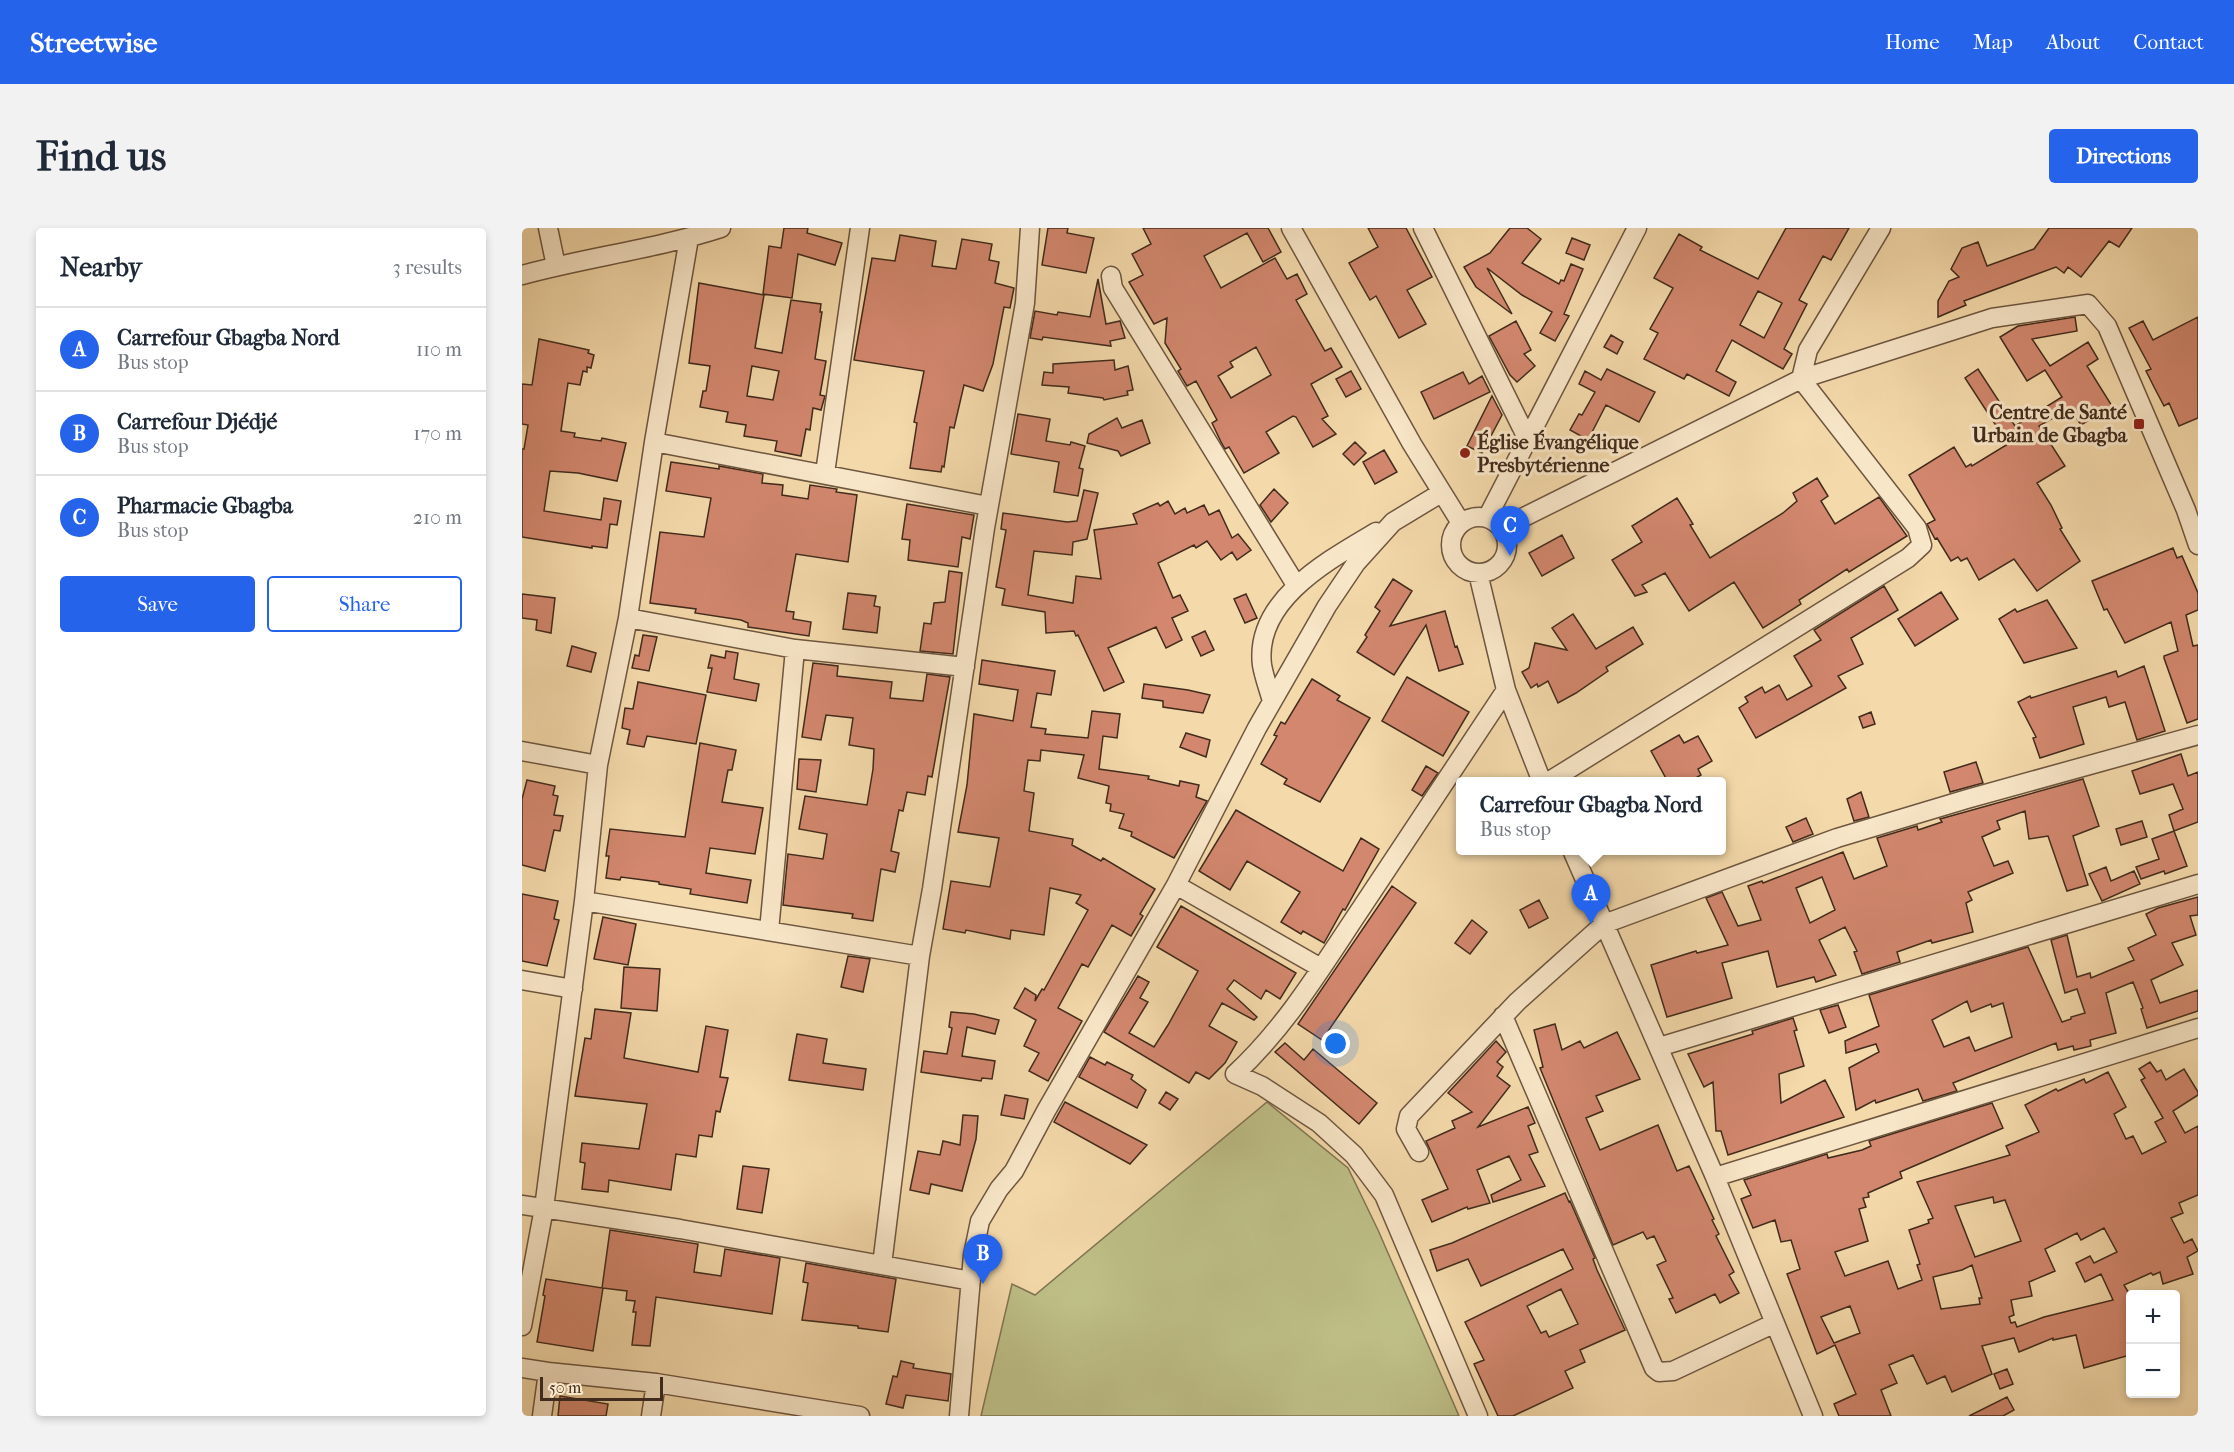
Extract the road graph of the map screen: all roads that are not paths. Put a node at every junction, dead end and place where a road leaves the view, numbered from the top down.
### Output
1 (548, 228) edge
2 (721, 228) edge
3 (860, 228) edge
4 (1030, 228) edge
5 (1291, 228) edge
6 (1423, 228) edge
7 (1637, 228) edge
8 (1881, 228) edge
9 (689, 238) junction
10 (556, 266) junction
11 (522, 275) edge
12 (1111, 276) dead end
13 (1801, 379) junction
14 (1528, 440) junction
15 (654, 442) junction
16 (825, 473) junction
17 (1441, 492) junction
18 (988, 506) junction
19 (1393, 522) junction
20 (1461, 523) junction
21 (1494, 523) junction
22 (2198, 545) edge
23 (1478, 573) junction
24 (1296, 585) junction
25 (628, 618) junction
26 (795, 649) junction
27 (966, 667) junction
28 (1506, 690) junction
29 (1272, 701) junction
30 (2198, 735) edge
31 (522, 751) edge
32 (598, 765) junction
33 (1540, 777) edge
34 (1556, 777) edge
35 (1574, 855) edge
36 (1176, 885) junction
37 (2198, 885) edge
38 (584, 901) junction
39 (1604, 924) junction
40 (769, 931) junction
41 (920, 956) junction
42 (1321, 968) junction
43 (522, 980) edge
44 (573, 989) junction
45 (1503, 1017) junction
46 (2198, 1028) edge
47 (1659, 1047) junction
48 (1419, 1152) dead end
49 (1715, 1177) junction
50 (522, 1205) edge
51 (544, 1208) junction
52 (882, 1264) junction
53 (970, 1281) junction
54 (1775, 1323) junction
55 (522, 1326) edge
56 (522, 1368) edge
57 (548, 1372) junction
58 (656, 1383) junction
59 (542, 1416) edge
60 (651, 1416) edge
61 (860, 1416) edge
62 (958, 1416) edge
63 (1478, 1416) edge
64 (1814, 1416) edge

1 - 10 street
2 - 9 street
3 - 16 street
4 - 18 street
5 - 17 street
6 - 14 street
7 - 14 street
8 - 13 street
9 - 10 street
9 - 15 street
10 - 11 street
12 - 24 street
13 - 21 street
13 - 22 street
13 - 34 street
14 - 21 street
15 - 16 street
15 - 25 street
16 - 18 street
17 - 19 street
17 - 20 street
18 - 27 street
19 - 24 street
19 - 29 street
20 - 21 street
20 - 23 street
21 - 23 street
23 - 28 street
24 - 29 street
25 - 26 street
25 - 32 street
26 - 27 street
26 - 40 street
27 - 41 street
28 - 33 street
28 - 42 street
29 - 36 street
30 - 39 street
31 - 32 street
32 - 38 street
35 - 39 street
36 - 42 street
36 - 53 street
37 - 47 street
38 - 40 street
38 - 44 street
39 - 45 street
39 - 47 street
40 - 41 street
41 - 52 street
42 - 63 street
43 - 44 street
44 - 51 street
45 - 48 street
45 - 54 street
46 - 49 street
47 - 49 street
49 - 54 street
50 - 51 street
51 - 52 street
51 - 55 street
52 - 53 street
53 - 62 street
54 - 64 street
56 - 57 street
57 - 58 street
57 - 59 street
58 - 60 street
58 - 61 street

